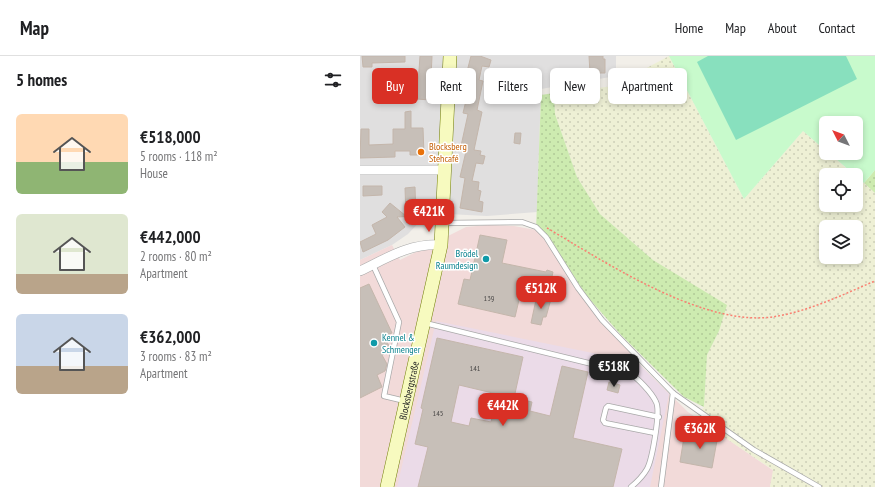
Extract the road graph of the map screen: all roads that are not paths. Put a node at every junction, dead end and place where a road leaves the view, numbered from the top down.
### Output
1 (450, 56) edge
2 (360, 170) edge
3 (445, 170) junction
4 (443, 223) junction
5 (441, 245) junction
6 (373, 265) junction
7 (360, 271) edge
8 (425, 323) junction
9 (673, 393) junction
10 (407, 401) junction
11 (659, 417) junction
12 (655, 434) junction
13 (387, 487) edge
14 (630, 487) edge
15 (661, 487) edge
16 (819, 487) edge

1 - 3 main road, Blocksbergstraße
2 - 3 street
3 - 4 main road, Blocksbergstraße
4 - 5 main road, Blocksbergstraße
4 - 9 lane
5 - 6 street
5 - 8 main road, Blocksbergstraße
6 - 7 street
6 - 10 lane
8 - 10 main road, Blocksbergstraße
8 - 11 lane
9 - 15 lane
9 - 16 lane
10 - 13 main road, Blocksbergstraße
11 - 12 lane
11 - 12 lane
12 - 14 lane

